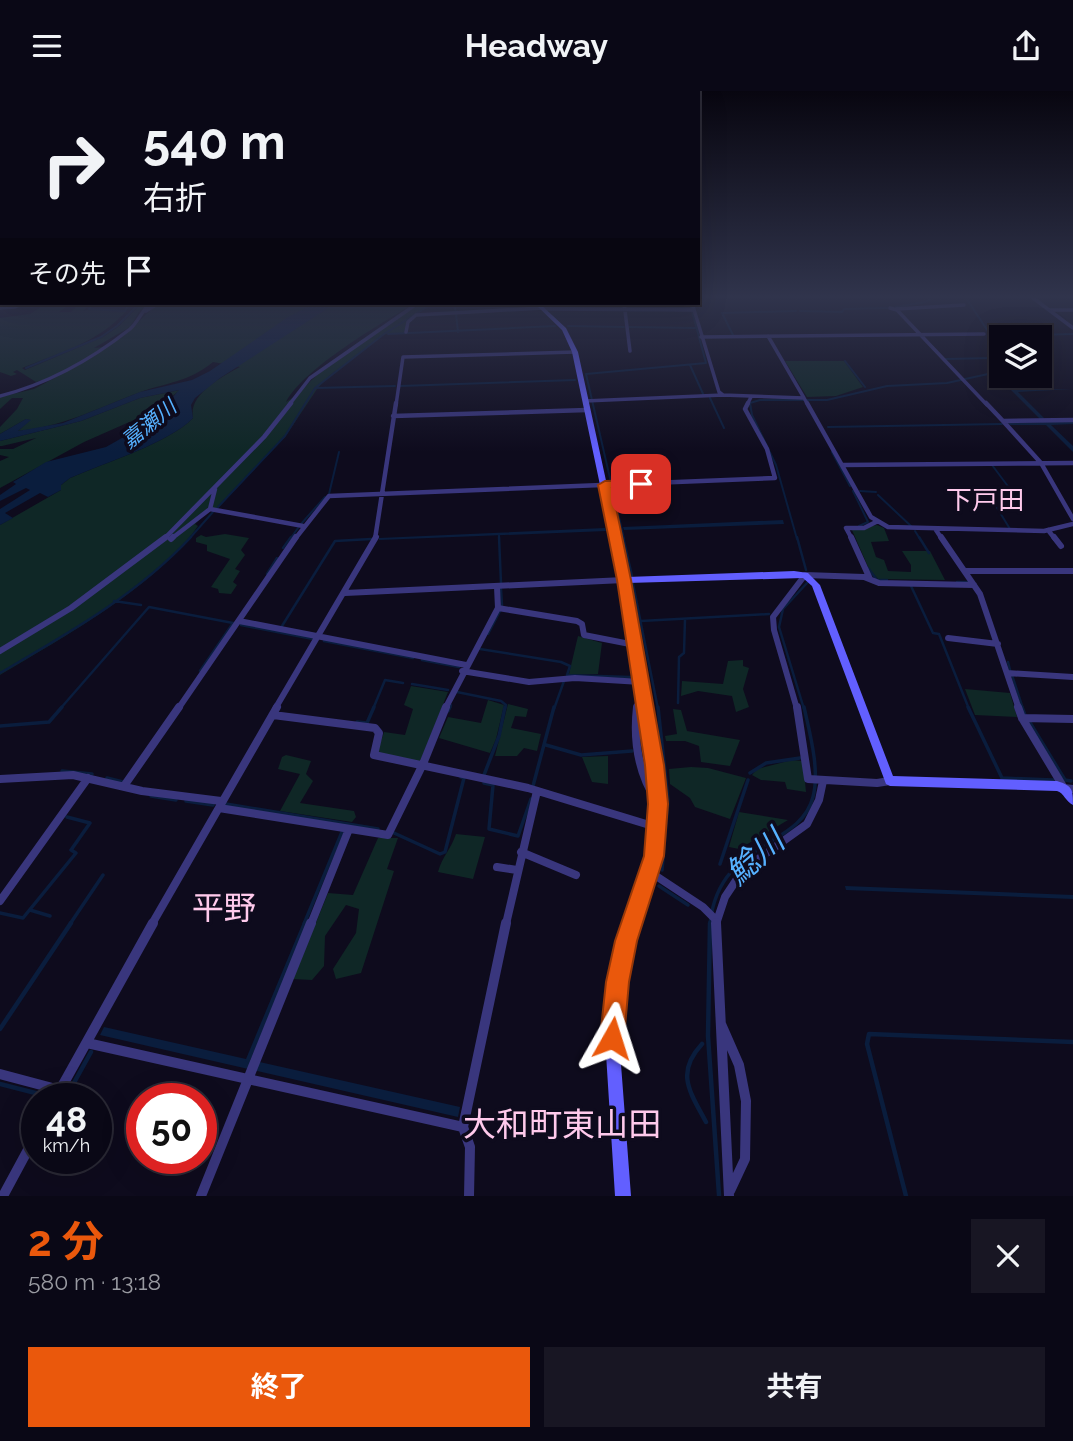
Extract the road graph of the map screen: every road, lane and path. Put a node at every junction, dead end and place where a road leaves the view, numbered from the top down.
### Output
1 (100, 350) edge
2 (348, 350) edge
3 (705, 350) edge
4 (776, 350) edge
5 (934, 350) edge
6 (575, 352) joint
7 (723, 395) junction
8 (0, 396) edge
9 (751, 397) junction
10 (806, 400) junction
11 (589, 403) junction
12 (393, 416) junction
13 (1073, 420) edge
14 (1003, 421) junction
15 (1041, 463) junction
16 (1073, 463) edge
17 (843, 465) junction
18 (610, 485) junction
19 (216, 488) junction
20 (382, 494) junction
21 (210, 509) junction
22 (876, 521) junction
23 (1073, 521) edge
24 (303, 526) junction
25 (936, 530) junction
26 (1048, 530) junction
27 (161, 543) junction
28 (1061, 545) dead end
29 (965, 571) junction
30 (1073, 571) edge
31 (805, 575) junction
32 (870, 579) junction
33 (624, 580) junction
34 (974, 585) junction
35 (497, 587) junction
36 (345, 593) junction
37 (498, 608) junction
38 (239, 621) junction
39 (320, 637) junction
40 (948, 638) dead end
41 (998, 644) junction
42 (635, 645) junction
43 (0, 651) edge
44 (464, 668) junction
45 (1007, 673) junction
46 (1073, 677) edge
47 (641, 682) junction
48 (273, 715) junction
49 (1023, 717) junction
50 (1073, 719) edge
51 (422, 764) junction
52 (88, 778) junction
53 (0, 779) edge
54 (823, 781) junction
55 (890, 781) junction
56 (124, 786) junction
57 (1069, 788) edge
58 (537, 791) junction
59 (1073, 800) edge
60 (220, 804) junction
61 (657, 827) junction
62 (349, 829) junction
63 (521, 852) junction
64 (497, 867) dead end
65 (517, 870) junction
66 (650, 872) junction
67 (576, 874) dead end
68 (0, 901) edge
69 (716, 920) junction
70 (719, 1019) junction
71 (88, 1043) junction
72 (0, 1074) edge
73 (249, 1075) junction
74 (26, 1083) edge
75 (64, 1083) edge
76 (463, 1127) junction
77 (21, 1163) edge
78 (729, 1194) edge
79 (3, 1196) edge
80 (201, 1196) edge
81 (469, 1196) edge
82 (623, 1196) edge

1 - 8 street
2 - 19 street
3 - 7 street
4 - 10 street
5 - 14 street
6 - 11 main road
6 - 12 street
7 - 9 street
7 - 11 street
9 - 10 street
9 - 18 street
10 - 17 street
11 - 12 street
11 - 18 main road
12 - 20 street
13 - 14 street
14 - 15 street
15 - 16 street
15 - 17 street
15 - 23 street
17 - 22 street
18 - 20 street
18 - 33 main road
19 - 21 street
19 - 27 street
20 - 24 street
20 - 36 street
21 - 24 street
21 - 27 street
22 - 25 street
22 - 32 street
23 - 26 street
24 - 38 street
25 - 26 street
25 - 29 street
26 - 28 street
27 - 43 street
29 - 30 street
29 - 34 street
31 - 32 street
31 - 33 main road
31 - 54 street
31 - 55 main road
32 - 34 street
33 - 35 street
33 - 42 main road
34 - 41 street
35 - 36 street
35 - 37 street
36 - 39 street
37 - 42 street
37 - 44 street
38 - 39 street
38 - 56 street
39 - 44 street
39 - 48 street
40 - 41 street
41 - 45 street
42 - 47 main road
44 - 47 street
44 - 51 street
45 - 46 street
45 - 49 street
47 - 61 main road
48 - 51 street
48 - 60 street
49 - 50 street
49 - 57 street
51 - 58 street
51 - 62 street
52 - 53 street
52 - 56 street
52 - 68 street
54 - 55 street
54 - 69 street
55 - 57 main road
56 - 60 street
57 - 59 main road
58 - 61 street
58 - 63 street
60 - 62 street
60 - 71 street
61 - 66 main road
62 - 73 street
63 - 65 street
63 - 67 street
64 - 65 street
65 - 76 street
66 - 69 street
66 - 82 main road
69 - 70 street
70 - 78 street
70 - 78 street
71 - 73 street
71 - 75 street
72 - 74 street
73 - 76 street
73 - 80 street
76 - 81 street
77 - 79 street

